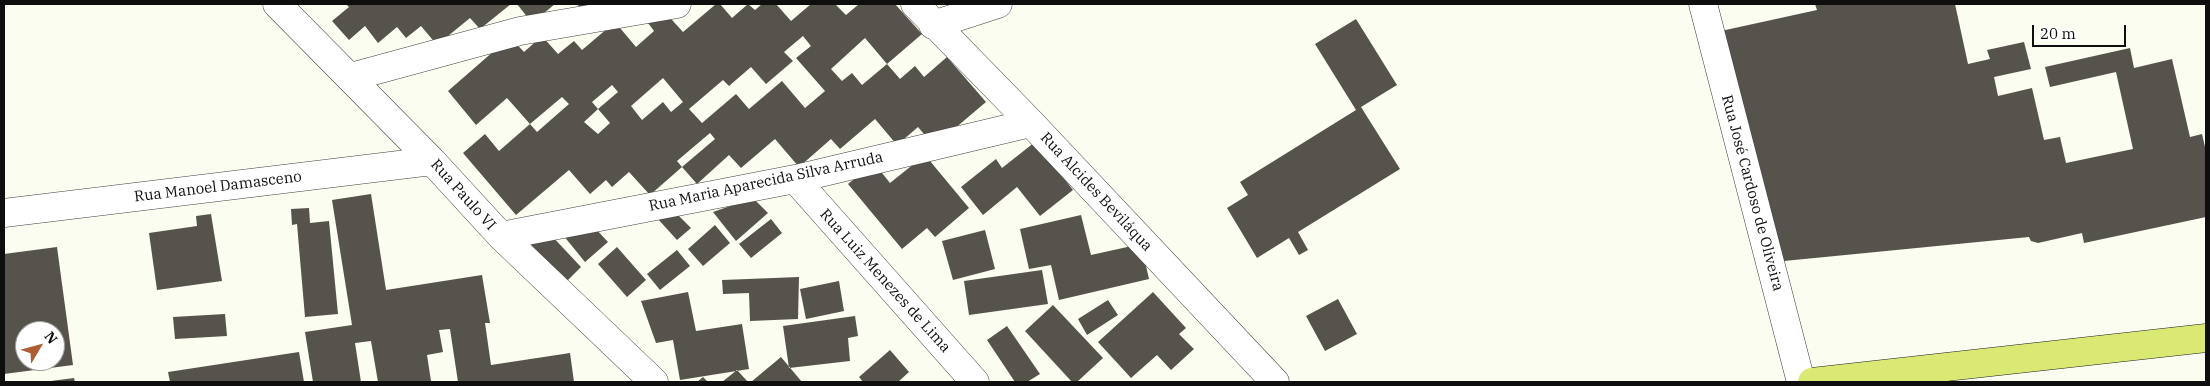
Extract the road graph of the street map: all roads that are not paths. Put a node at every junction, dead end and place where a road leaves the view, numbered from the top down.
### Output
1 (277, 4) edge
2 (677, 4) edge
3 (915, 4) edge
4 (998, 4) edge
5 (1703, 4) edge
6 (933, 25) junction
7 (351, 77) junction
8 (1031, 123) junction
9 (432, 161) junction
10 (795, 179) junction
11 (4, 213) edge
12 (501, 236) junction
13 (2206, 338) edge
14 (654, 382) edge
15 (975, 382) edge
16 (1275, 382) edge
17 (1801, 382) edge
18 (1812, 382) edge

1 - 7 street, Rua Paulo VI
2 - 7 street
3 - 6 street, Rua Alcides Beviláqua
4 - 6 street
5 - 17 street, Rua José Cardoso de Oliveira
6 - 8 street, Rua Alcides Beviláqua
7 - 9 street, Rua Paulo VI
8 - 10 street, Rua Maria Aparecida Silva Arruda
8 - 16 street, Rua Alcides Beviláqua
9 - 11 street, Rua Manoel Damasceno
9 - 12 street, Rua Paulo VI
10 - 12 street, Rua Maria Aparecida Silva Arruda
10 - 15 street, Rua Luiz Menezes de Lima
12 - 14 street, Rua Paulo VI
13 - 18 main road

